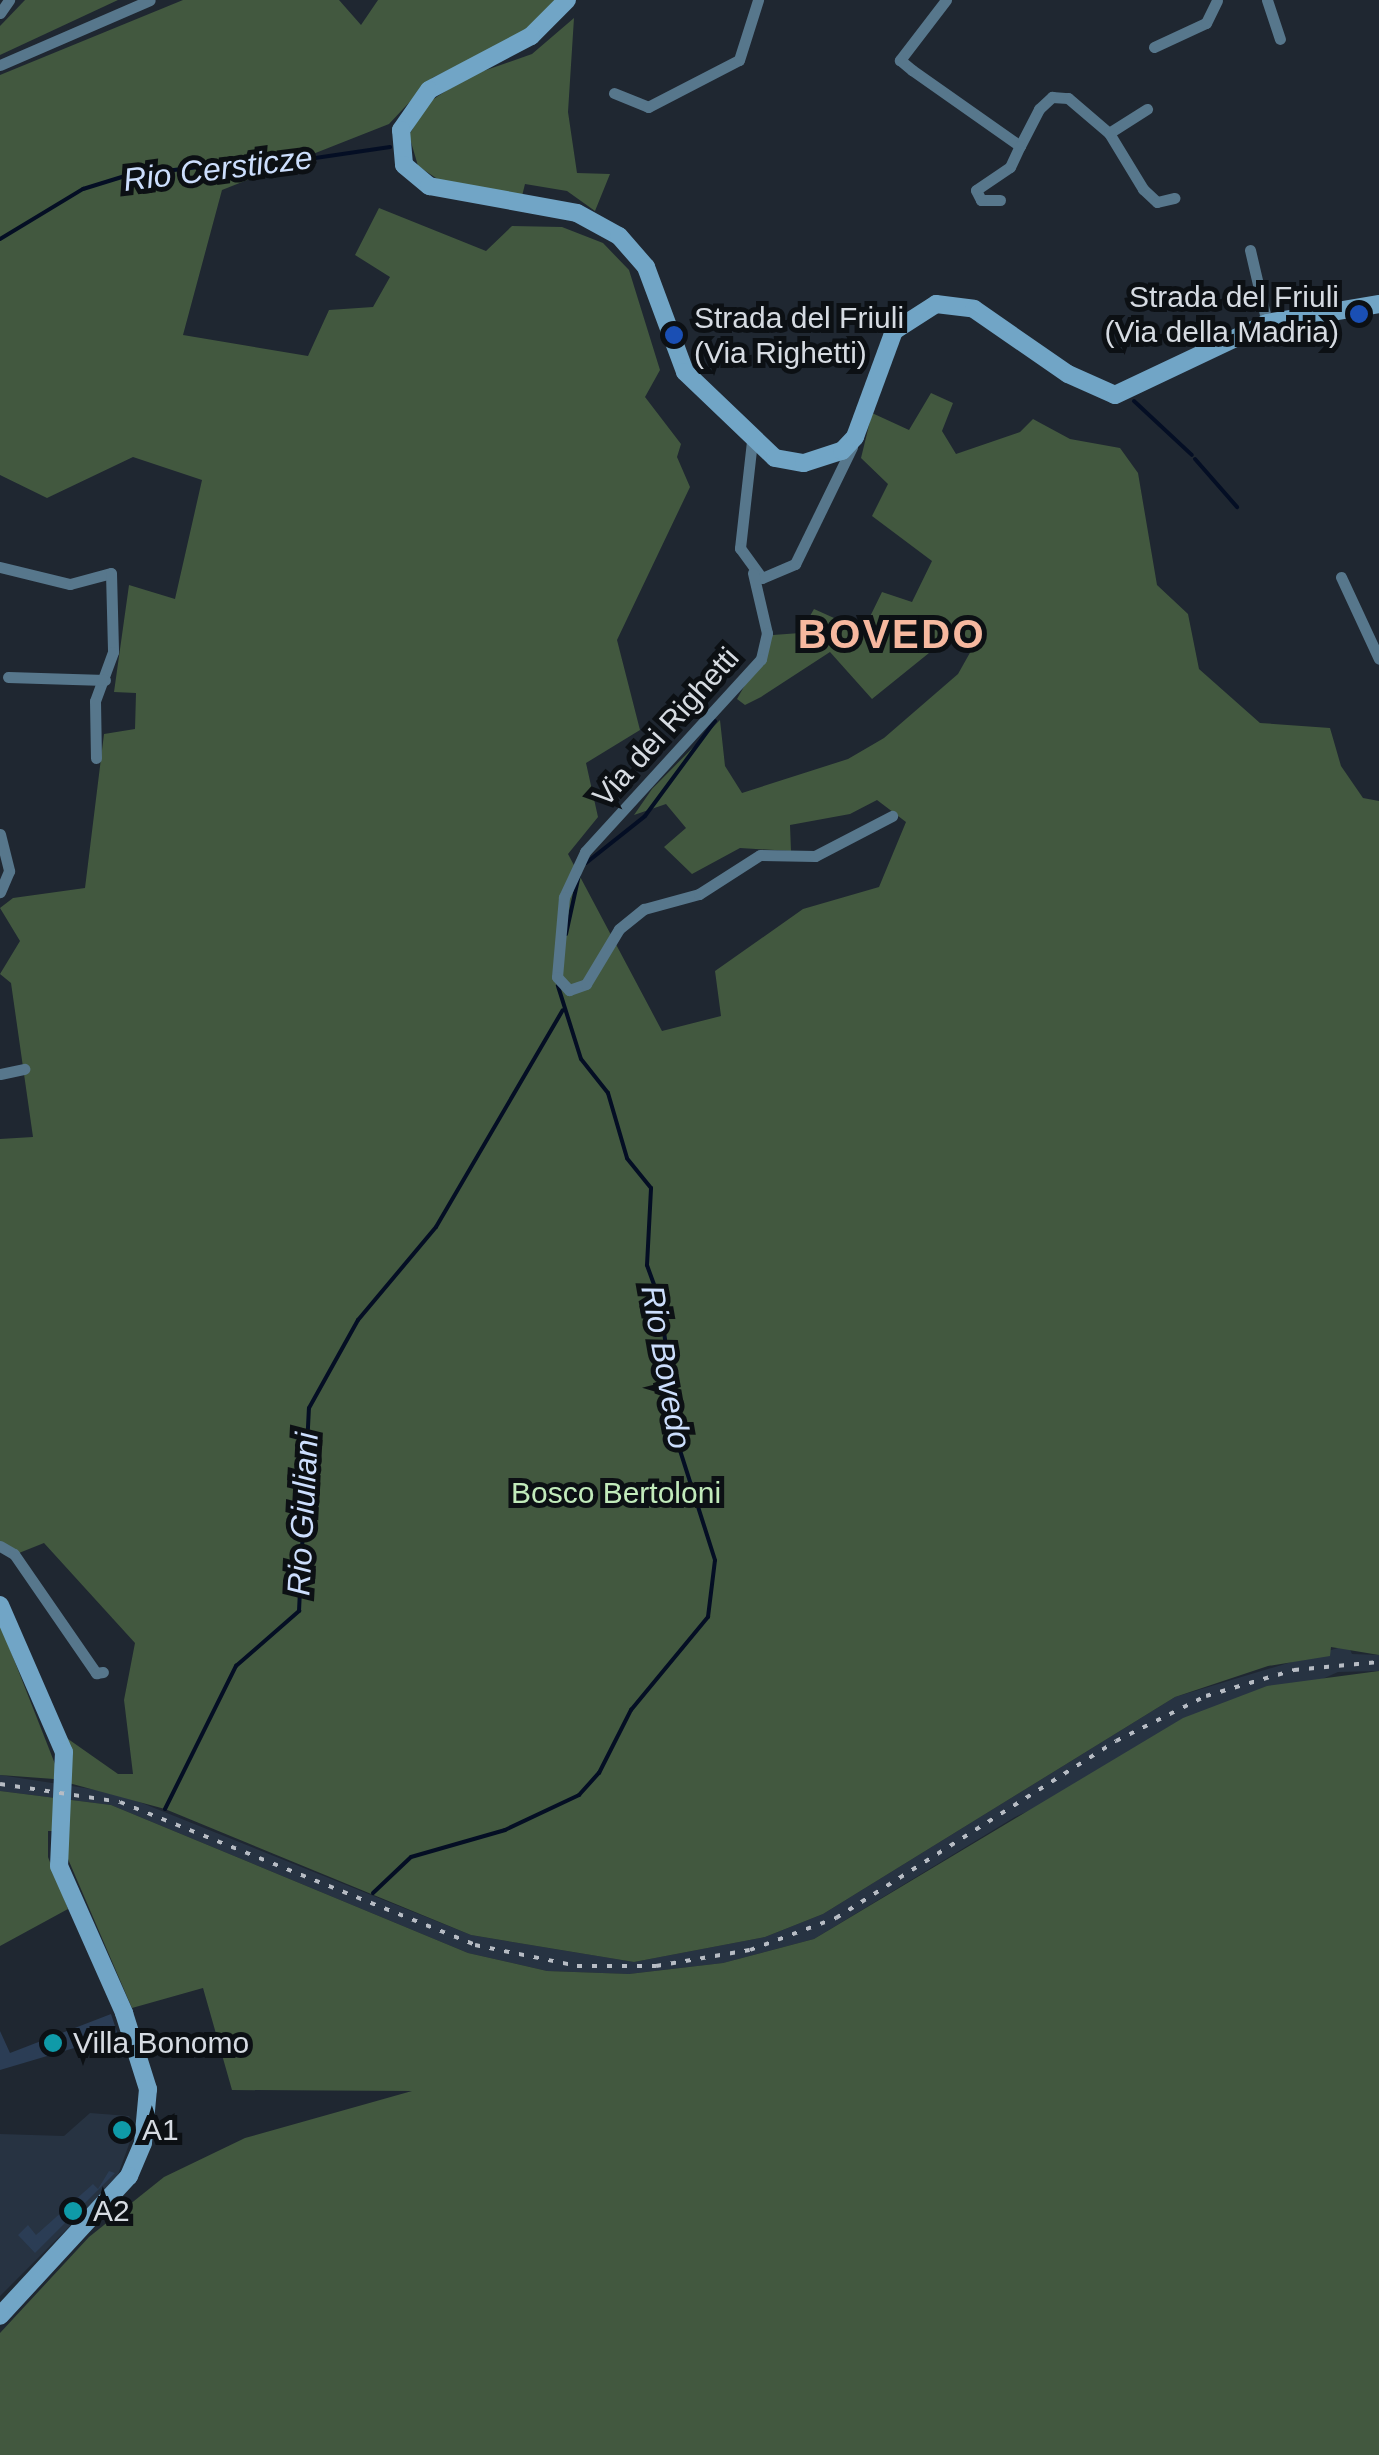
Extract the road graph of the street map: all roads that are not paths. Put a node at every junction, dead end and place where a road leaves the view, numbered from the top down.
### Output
1 (9, 0) edge
2 (150, 0) edge
3 (567, 0) edge
4 (758, 0) edge
5 (946, 0) edge
6 (1217, 0) edge
7 (1267, 0) edge
8 (0, 14) edge
9 (1280, 39) dead end
10 (1154, 47) dead end
11 (0, 65) edge
12 (614, 93) dead end
13 (1147, 109) dead end
14 (1108, 133) junction
15 (1020, 146) junction
16 (1175, 198) dead end
17 (1000, 200) dead end
18 (1250, 250) dead end
19 (1379, 304) edge
20 (1266, 323) junction
21 (855, 437) junction
22 (752, 441) junction
23 (0, 566) edge
24 (753, 574) junction
25 (1341, 577) dead end
26 (1379, 658) edge
27 (8, 678) dead end
28 (105, 680) junction
29 (96, 758) dead end
30 (892, 816) dead end
31 (0, 834) edge
32 (4, 888) edge
33 (24, 1069) dead end
34 (0, 1074) edge
35 (0, 1546) edge
36 (0, 1605) edge
37 (103, 1672) dead end
38 (0, 2316) edge

1 - 8 street
2 - 11 street
3 - 22 main road
4 - 12 street
5 - 15 street
6 - 10 street
7 - 9 street
13 - 14 street
14 - 15 street
14 - 16 street
15 - 17 street
18 - 20 street
19 - 20 main road
20 - 21 main road
21 - 22 main road
21 - 24 street
22 - 24 street
23 - 28 street
24 - 30 street, Via dei Righetti
25 - 26 street
27 - 28 street
28 - 29 street
31 - 32 street
33 - 34 street
35 - 37 street
36 - 38 main road

